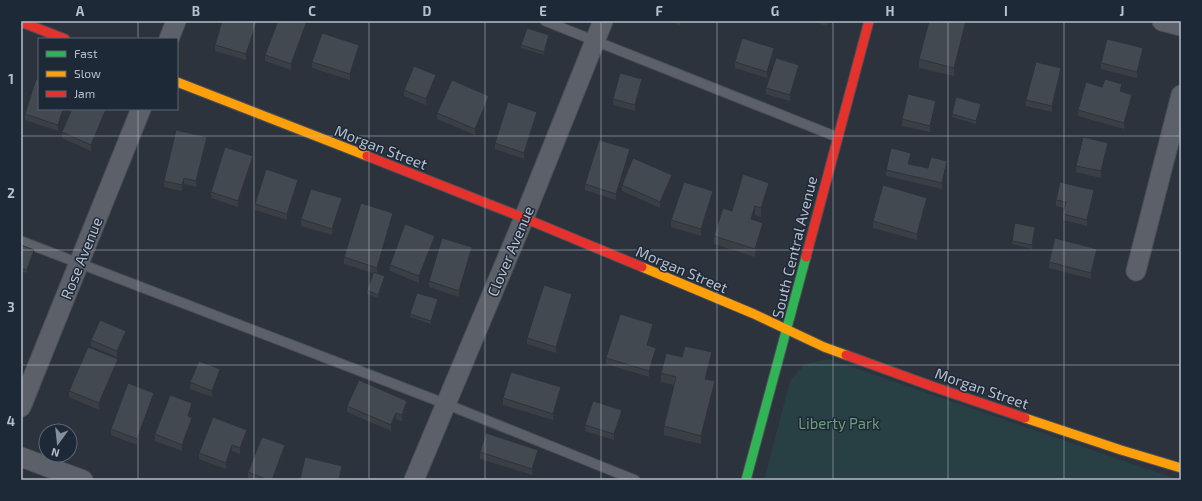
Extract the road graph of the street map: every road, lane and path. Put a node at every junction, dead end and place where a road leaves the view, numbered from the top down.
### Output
1 (176, 21) edge
2 (545, 21) edge
3 (603, 21) edge
4 (869, 21) edge
5 (1162, 21) edge
6 (21, 22) edge
7 (1181, 26) edge
8 (62, 38) edge
9 (169, 38) edge
10 (595, 41) junction
11 (178, 82) edge
12 (1181, 95) edge
13 (141, 110) edge
14 (837, 137) junction
15 (524, 218) junction
16 (21, 241) edge
17 (79, 263) junction
18 (1136, 271) dead end
19 (787, 331) junction
20 (446, 404) junction
21 (21, 407) edge
22 (21, 456) edge
23 (1181, 468) edge
24 (83, 480) edge
25 (414, 480) edge
26 (635, 480) edge
27 (746, 480) edge

1 - 9 street
2 - 10 lane
3 - 10 street, Clover Avenue
4 - 14 main road, South Central Avenue
5 - 7 street
6 - 8 main road
10 - 14 lane
10 - 15 street, Clover Avenue
11 - 15 main road, Morgan Street
12 - 18 street
13 - 17 street, Rose Avenue
14 - 19 main road, South Central Avenue
15 - 19 main road, Morgan Street
15 - 20 street, Clover Avenue
16 - 17 lane
17 - 20 lane
17 - 21 street, Rose Avenue
19 - 23 main road, Morgan Street
19 - 27 main road, South Central Avenue
20 - 25 street, Clover Avenue
20 - 26 lane
22 - 24 street

